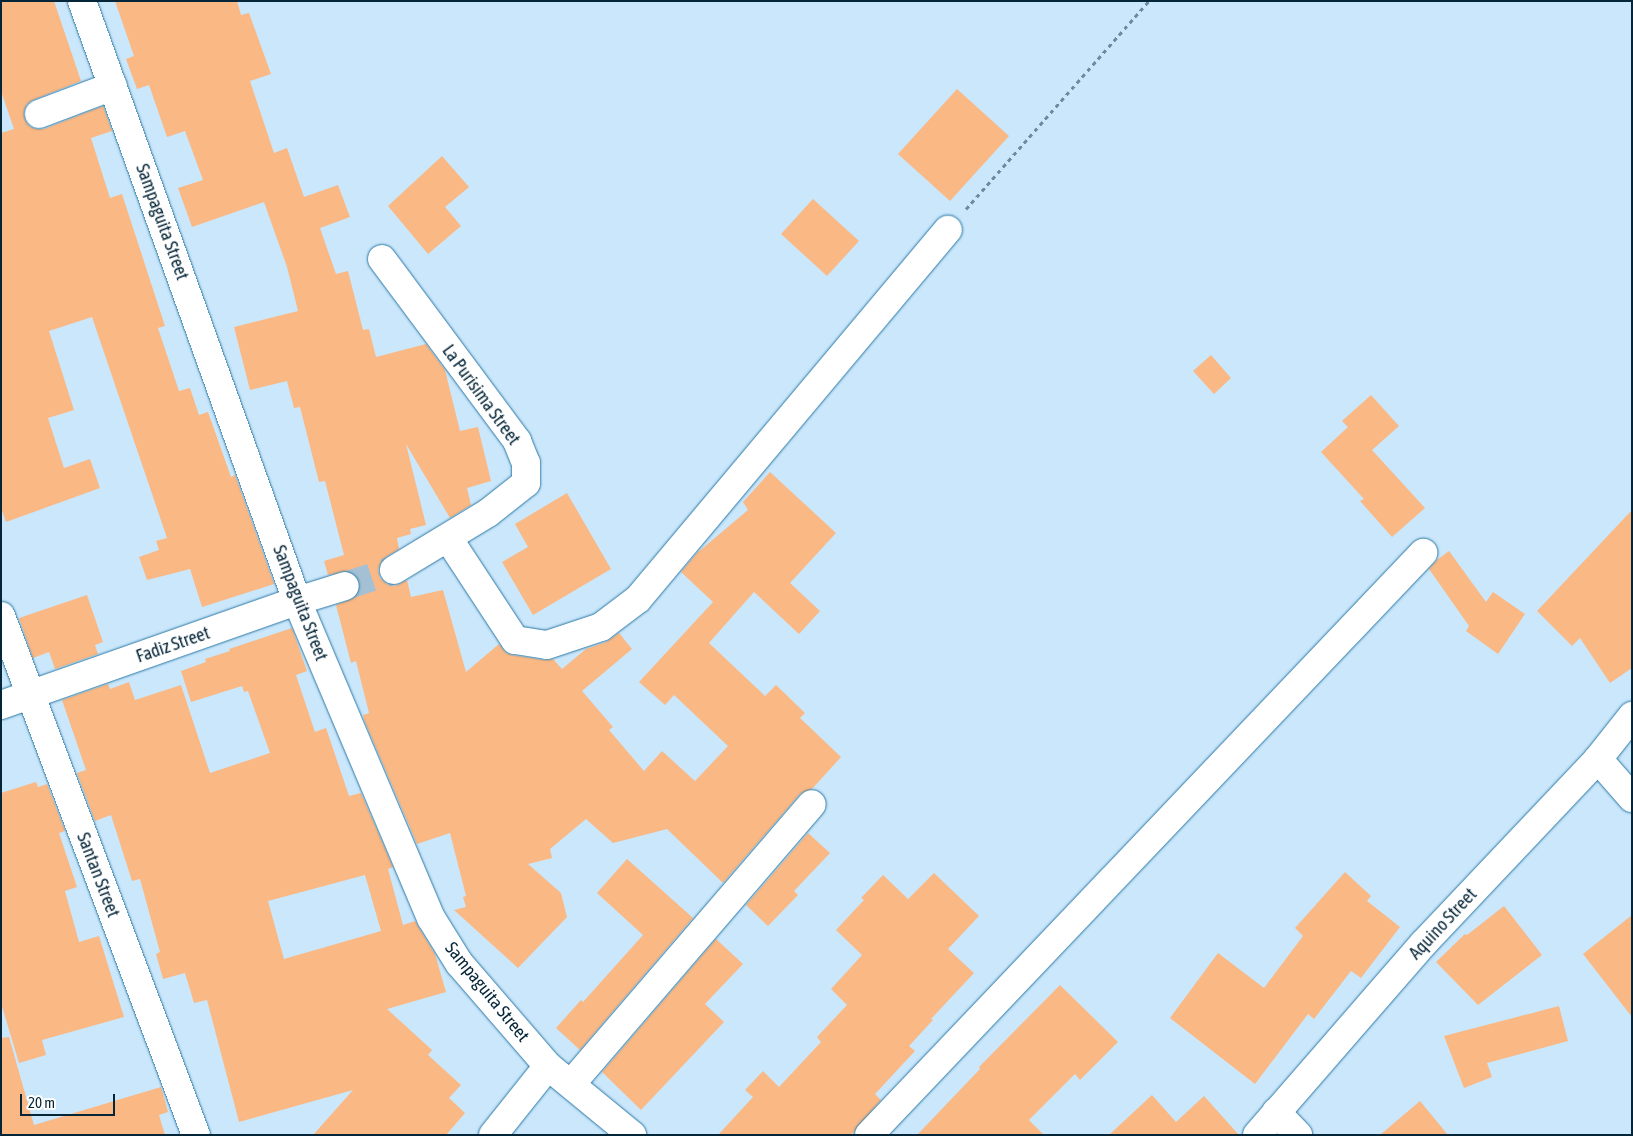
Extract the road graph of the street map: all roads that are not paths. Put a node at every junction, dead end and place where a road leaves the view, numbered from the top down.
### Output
1 (82, 1) edge
2 (113, 86) junction
3 (39, 114) dead end
4 (948, 230) road end
5 (382, 259) dead end
6 (448, 538) junction
7 (1423, 553) dead end
8 (394, 570) tunnel mouth
9 (345, 586) tunnel mouth
10 (297, 601) junction
11 (1, 616) edge
12 (30, 695) junction
13 (1, 705) edge
14 (1632, 716) edge
15 (1598, 759) junction
16 (1632, 798) edge
17 (812, 804) dead end
18 (548, 1066) junction
19 (571, 1084) junction
20 (1276, 1112) junction
21 (196, 1135) edge
22 (493, 1135) edge
23 (632, 1135) edge
24 (869, 1135) edge
25 (1257, 1135) edge
26 (1298, 1135) edge

1 - 2 street, Sampaguita Street
2 - 3 street
2 - 10 street, Sampaguita Street
4 - 6 street
5 - 6 street, La Purisima Street
6 - 8 street
7 - 24 street
9 - 10 street, Fadiz Street
10 - 12 street, Fadiz Street
10 - 18 street, Sampaguita Street
11 - 12 street, Santan Street
12 - 13 street, Fadiz Street
12 - 21 street, Santan Street
14 - 15 street, Aquino Street
15 - 16 street
15 - 20 street, Aquino Street
17 - 19 street
18 - 19 street, Sampaguita Street
18 - 22 street
19 - 23 street, Sampaguita Street
20 - 25 street, Aquino Street
20 - 26 street

